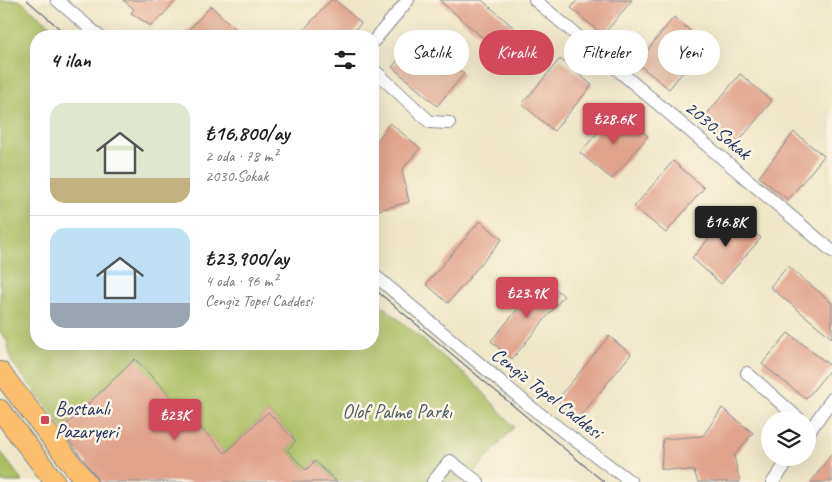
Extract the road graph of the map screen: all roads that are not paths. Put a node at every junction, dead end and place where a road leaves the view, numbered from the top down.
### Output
1 (58, 0) edge
2 (408, 0) edge
3 (535, 0) edge
4 (92, 30) edge
5 (379, 35) edge
6 (379, 75) edge
7 (449, 123) dead end
8 (832, 251) edge
9 (379, 279) edge
10 (0, 372) edge
11 (746, 373) dead end
12 (832, 399) edge
13 (0, 410) edge
14 (790, 411) edge
15 (816, 421) edge
16 (784, 466) edge
17 (55, 482) edge
18 (86, 482) edge
19 (433, 482) edge
20 (478, 482) edge
21 (631, 482) edge
22 (773, 482) edge

1 - 4 street
2 - 5 street
3 - 8 street, 2030.Sokak
6 - 7 street
9 - 21 street, Cengiz Topel Caddesi
10 - 18 main road
11 - 14 street
12 - 15 street
13 - 17 main road
16 - 22 street
19 - 20 street

